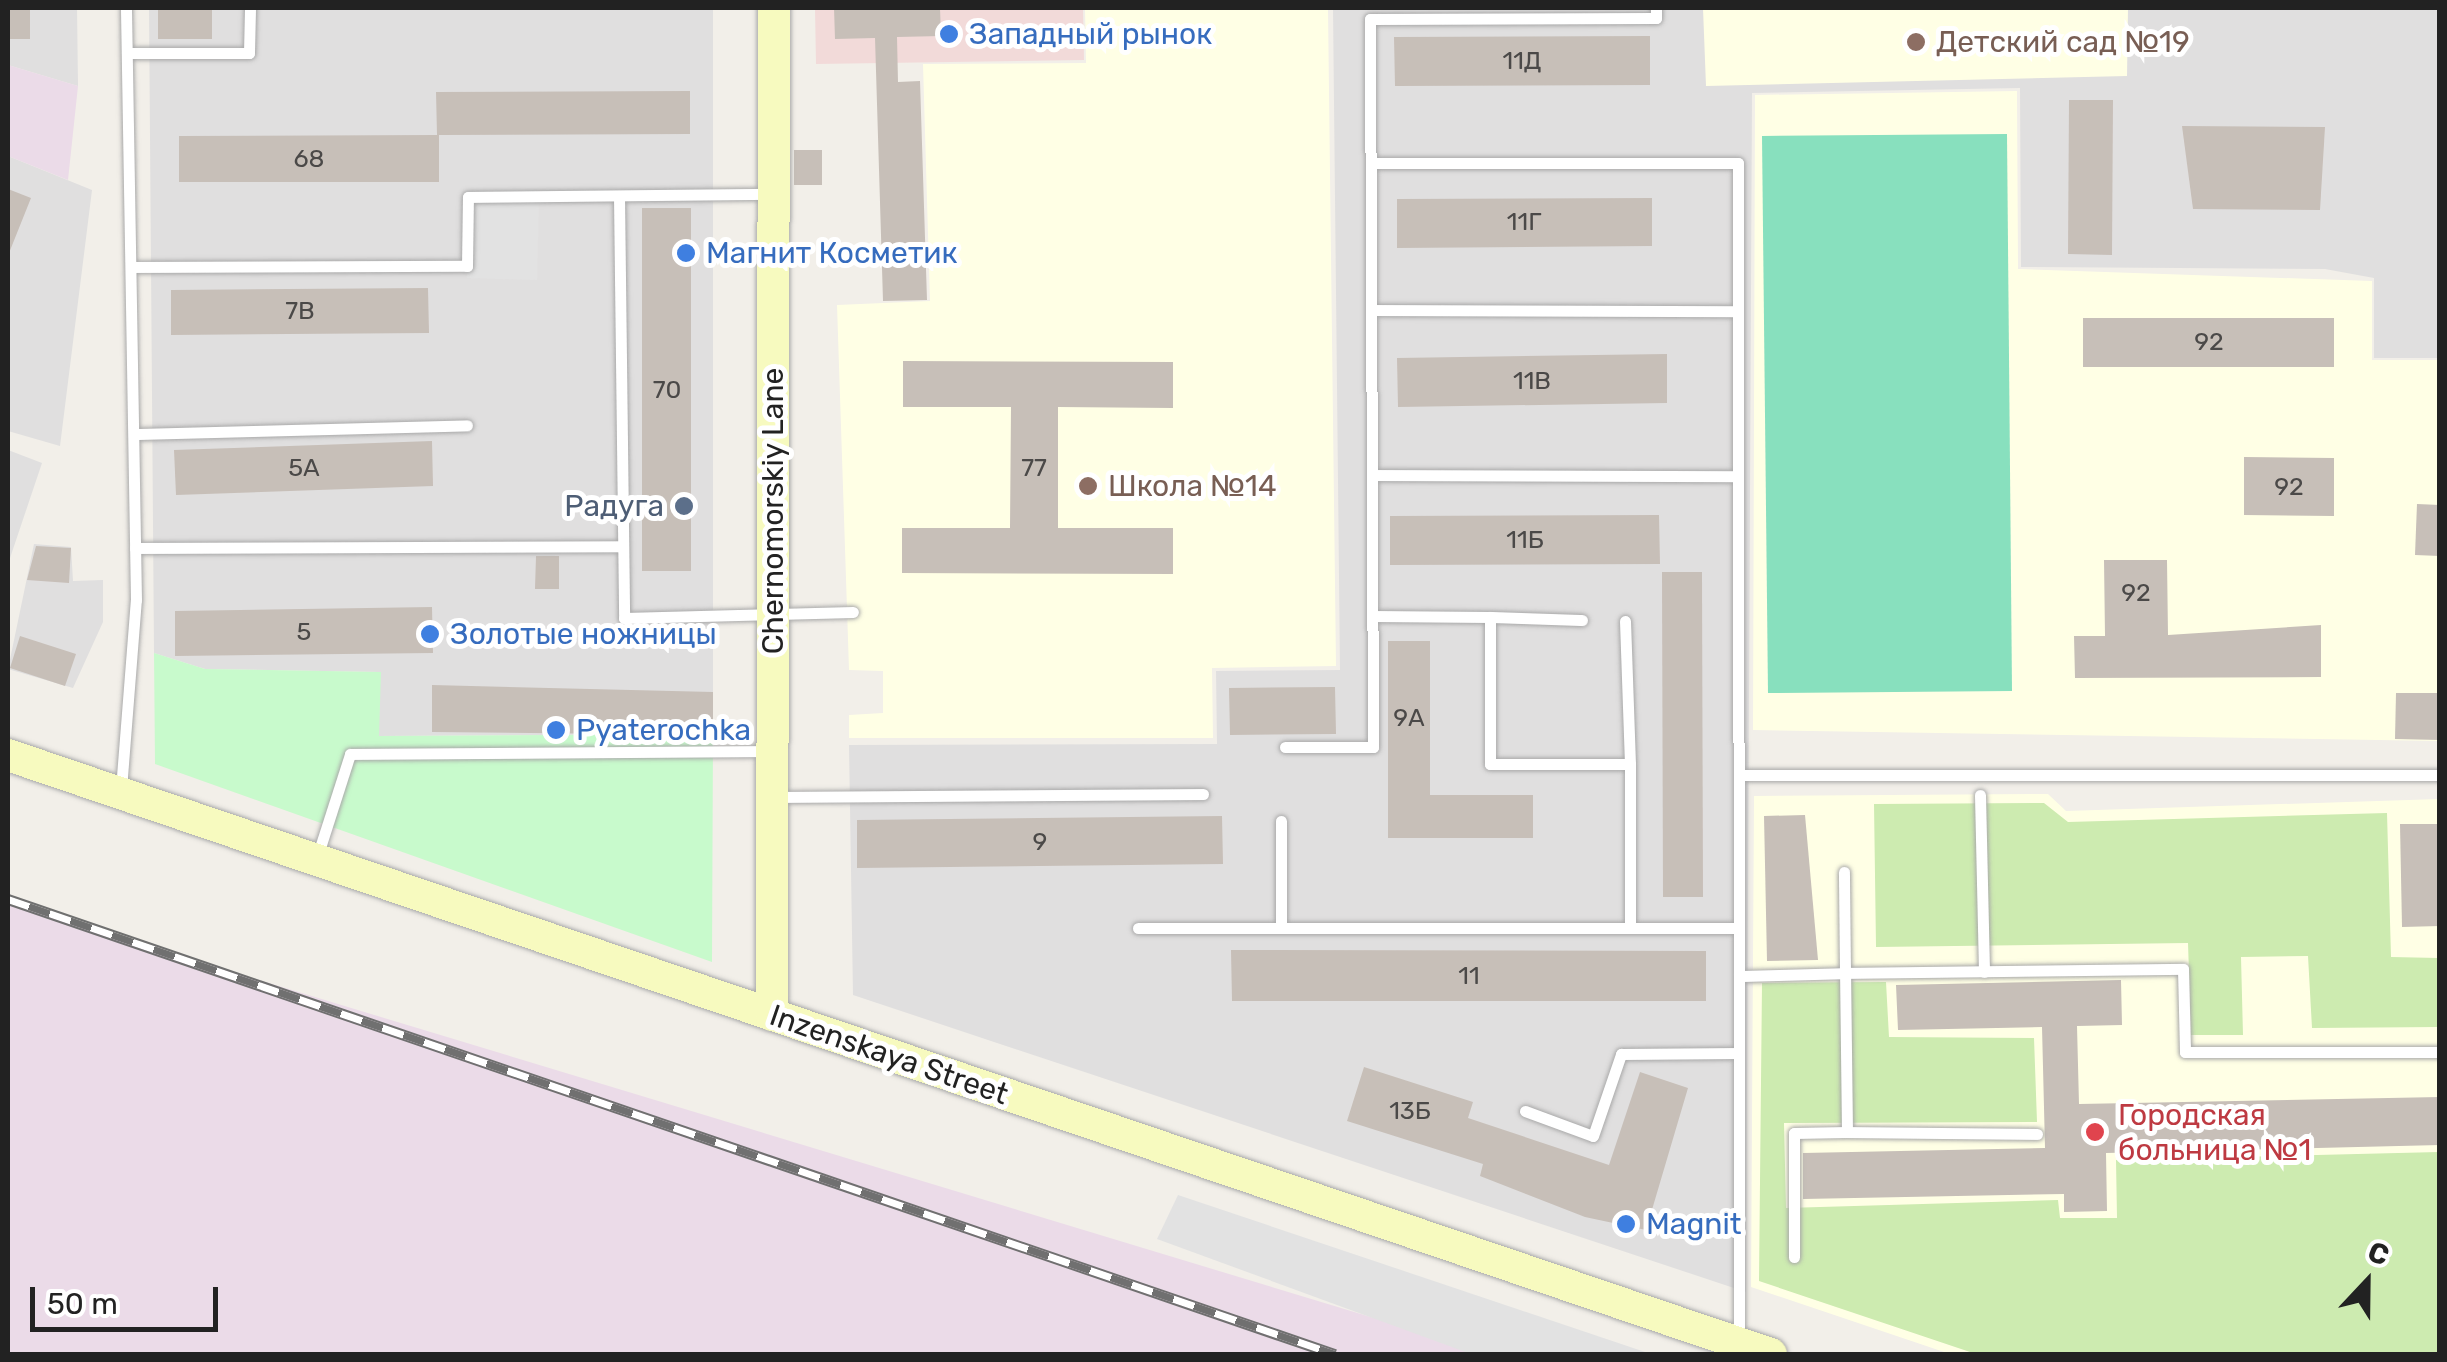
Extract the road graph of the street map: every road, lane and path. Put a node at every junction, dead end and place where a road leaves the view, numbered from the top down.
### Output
1 (126, 8) edge
2 (250, 8) edge
3 (774, 8) edge
4 (1656, 8) edge
5 (128, 52) junction
6 (1372, 163) junction
7 (774, 194) junction
8 (620, 196) junction
9 (132, 266) junction
10 (1372, 310) junction
11 (1738, 311) junction
12 (467, 425) dead end
13 (134, 434) junction
14 (1372, 476) junction
15 (1738, 476) junction
16 (623, 546) junction
17 (135, 548) junction
18 (773, 612) junction
19 (853, 612) dead end
20 (1372, 616) junction
21 (1490, 616) junction
22 (1582, 620) dead end
23 (1625, 621) dead end
24 (1285, 747) dead end
25 (773, 751) junction
26 (8, 756) edge
27 (1630, 764) junction
28 (1738, 774) junction
29 (2440, 775) edge
30 (120, 794) junction
31 (1203, 794) dead end
32 (1980, 795) dead end
33 (773, 797) junction
34 (1281, 821) dead end
35 (317, 859) junction
36 (1844, 872) dead end
37 (1138, 928) dead end
38 (1281, 928) junction
39 (1630, 928) junction
40 (1739, 928) junction
41 (1984, 972) junction
42 (1845, 973) junction
43 (1739, 976) junction
44 (772, 1015) junction
45 (2440, 1052) edge
46 (1739, 1053) junction
47 (1526, 1112) dead end
48 (1847, 1132) junction
49 (2038, 1134) dead end
50 (1794, 1257) dead end
51 (1739, 1343) junction
52 (1771, 1354) edge

1 - 5 lane
2 - 5 lane
3 - 7 street, Chernomorskiy Lane
4 - 6 lane
5 - 9 lane
6 - 10 lane
6 - 11 lane
7 - 8 lane
7 - 18 street, Chernomorskiy Lane
8 - 9 lane
8 - 16 lane
9 - 13 lane
10 - 11 lane
10 - 14 lane
11 - 15 lane
12 - 13 lane
13 - 17 lane
14 - 15 lane
14 - 20 lane
15 - 28 lane
16 - 17 lane
16 - 18 lane
17 - 30 lane
18 - 19 lane
18 - 25 street, Chernomorskiy Lane
20 - 21 lane
20 - 24 lane
21 - 22 lane
21 - 27 lane
23 - 27 lane
25 - 33 street, Chernomorskiy Lane
25 - 35 lane
26 - 30 street, Inzenskaya Street
27 - 39 lane
28 - 29 lane
28 - 40 lane
30 - 35 street, Inzenskaya Street
31 - 33 lane
32 - 41 lane
33 - 44 street, Chernomorskiy Lane
34 - 38 lane
35 - 44 street, Inzenskaya Street
36 - 42 lane
37 - 38 lane
38 - 39 lane
39 - 40 lane
40 - 43 lane
41 - 42 lane
41 - 45 lane
42 - 43 lane
42 - 48 lane
43 - 46 lane
44 - 51 street, Inzenskaya Street
46 - 47 lane
46 - 51 lane
48 - 49 lane
48 - 50 lane
51 - 52 street, Inzenskaya Street

